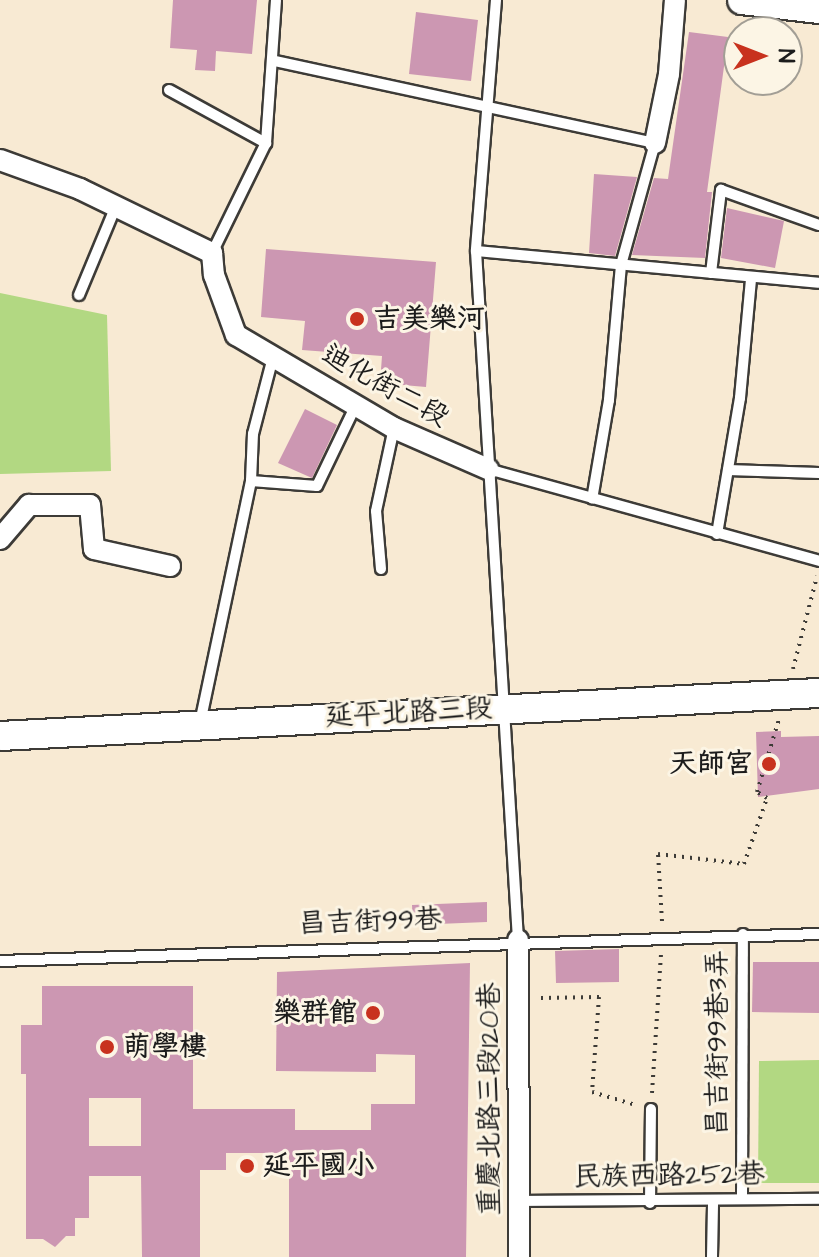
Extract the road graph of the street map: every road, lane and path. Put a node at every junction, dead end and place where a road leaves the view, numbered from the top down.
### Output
1 (276, 0) edge
2 (496, 0) edge
3 (675, 0) edge
4 (742, 0) edge
5 (819, 9) edge
6 (275, 61) junction
7 (169, 90) dead end
8 (490, 111) junction
9 (266, 143) junction
10 (655, 143) junction
11 (0, 160) edge
12 (116, 206) junction
13 (819, 225) edge
14 (476, 251) junction
15 (212, 253) junction
16 (621, 265) junction
17 (711, 273) junction
18 (751, 279) junction
19 (819, 283) edge
20 (79, 295) dead end
21 (274, 355) junction
22 (356, 405) junction
23 (394, 428) junction
24 (488, 469) junction
25 (728, 470) junction
26 (819, 473) edge
27 (251, 481) junction
28 (592, 499) junction
29 (717, 534) junction
30 (0, 539) edge
31 (819, 561) edge
32 (170, 566) dead end
33 (381, 569) dead end
34 (819, 569) edge
35 (819, 693) edge
36 (786, 694) junction
37 (503, 707) junction
38 (199, 725) junction
39 (0, 736) edge
40 (743, 934) junction
41 (819, 934) edge
42 (663, 937) junction
43 (518, 940) junction
44 (0, 961) edge
45 (518, 999) junction
46 (651, 1109) junction
47 (742, 1199) junction
48 (819, 1199) edge
49 (519, 1201) junction
50 (650, 1203) junction
51 (713, 1203) junction
52 (519, 1257) edge
53 (712, 1257) edge

1 - 6 lane
2 - 8 lane
3 - 10 street
4 - 5 street
6 - 8 lane
6 - 9 lane
7 - 9 lane
8 - 10 lane
8 - 14 lane
9 - 15 lane
10 - 16 lane
11 - 12 street
12 - 15 street
12 - 20 lane
13 - 17 lane
14 - 16 lane
14 - 24 lane
15 - 21 street, 迪化街二段
16 - 17 lane
16 - 28 lane
17 - 18 lane
18 - 19 lane
18 - 25 lane
21 - 22 street, 迪化街二段
21 - 27 lane
22 - 23 street, 迪化街二段
22 - 27 lane
23 - 24 street, 迪化街二段
23 - 33 lane
24 - 28 lane, 迪化街二段
24 - 37 lane
25 - 26 lane
25 - 29 lane
27 - 38 lane
28 - 29 lane, 迪化街二段
29 - 31 lane, 迪化街二段
30 - 32 street
34 - 36 path
35 - 36 street, 延平北路三段
36 - 37 street, 延平北路三段
36 - 42 path, 昌吉街99巷3弄
37 - 38 street, 延平北路三段
37 - 43 lane
38 - 39 street, 延平北路三段
40 - 41 lane, 昌吉街99巷
40 - 42 lane, 昌吉街99巷
40 - 47 lane, 昌吉街99巷3弄
42 - 43 lane, 昌吉街99巷
42 - 46 path, 昌吉街99巷3弄
43 - 44 lane, 昌吉街99巷
43 - 45 street, 重慶北路三段120巷
45 - 46 path
45 - 49 street, 重慶北路三段120巷
46 - 50 lane
47 - 48 lane, 民族西路252巷
47 - 51 lane, 民族西路252巷
49 - 50 lane, 民族西路252巷
49 - 52 street, 重慶北路三段120巷
50 - 51 lane, 民族西路252巷
51 - 53 lane

